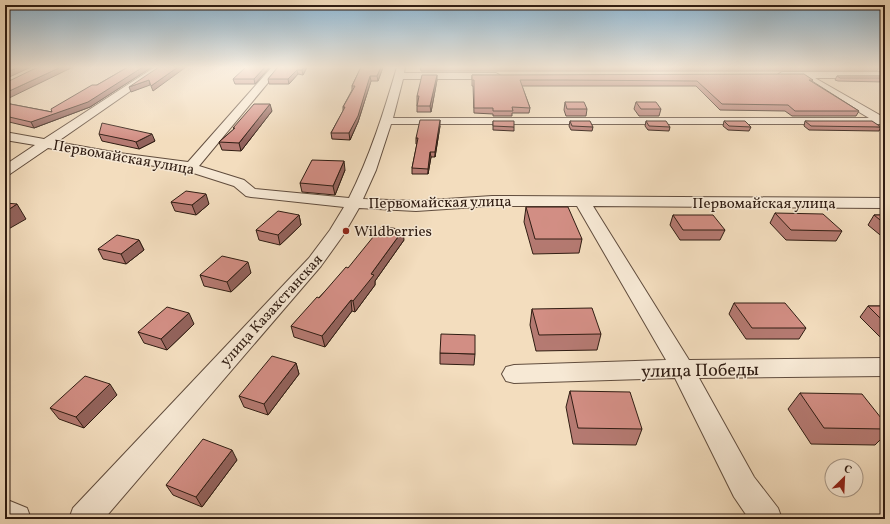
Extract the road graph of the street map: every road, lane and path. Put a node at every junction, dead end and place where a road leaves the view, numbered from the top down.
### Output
1 (124, 91) edge
2 (256, 91) edge
3 (395, 91) edge
4 (833, 91) edge
5 (387, 121) junction
6 (884, 121) edge
7 (5, 136) edge
8 (45, 144) junction
9 (192, 168) junction
10 (5, 171) edge
11 (582, 201) junction
12 (354, 203) junction
13 (885, 203) edge
14 (885, 368) edge
15 (683, 369) junction
16 (514, 374) dead end
17 (5, 514) edge
18 (16, 519) edge
19 (84, 519) edge
20 (767, 519) edge

1 - 8 street
2 - 9 street
3 - 5 street, улица Казахстанская
4 - 6 street
5 - 6 street
5 - 12 street, улица Казахстанская
7 - 8 street, Первомайская улица
8 - 9 street, Первомайская улица
8 - 10 street
9 - 12 street, Первомайская улица
11 - 12 street, Первомайская улица
11 - 13 street, Первомайская улица
11 - 15 street
12 - 19 street, улица Казахстанская
14 - 15 street, улица Победы
15 - 16 street, улица Победы
15 - 20 street
17 - 18 street

